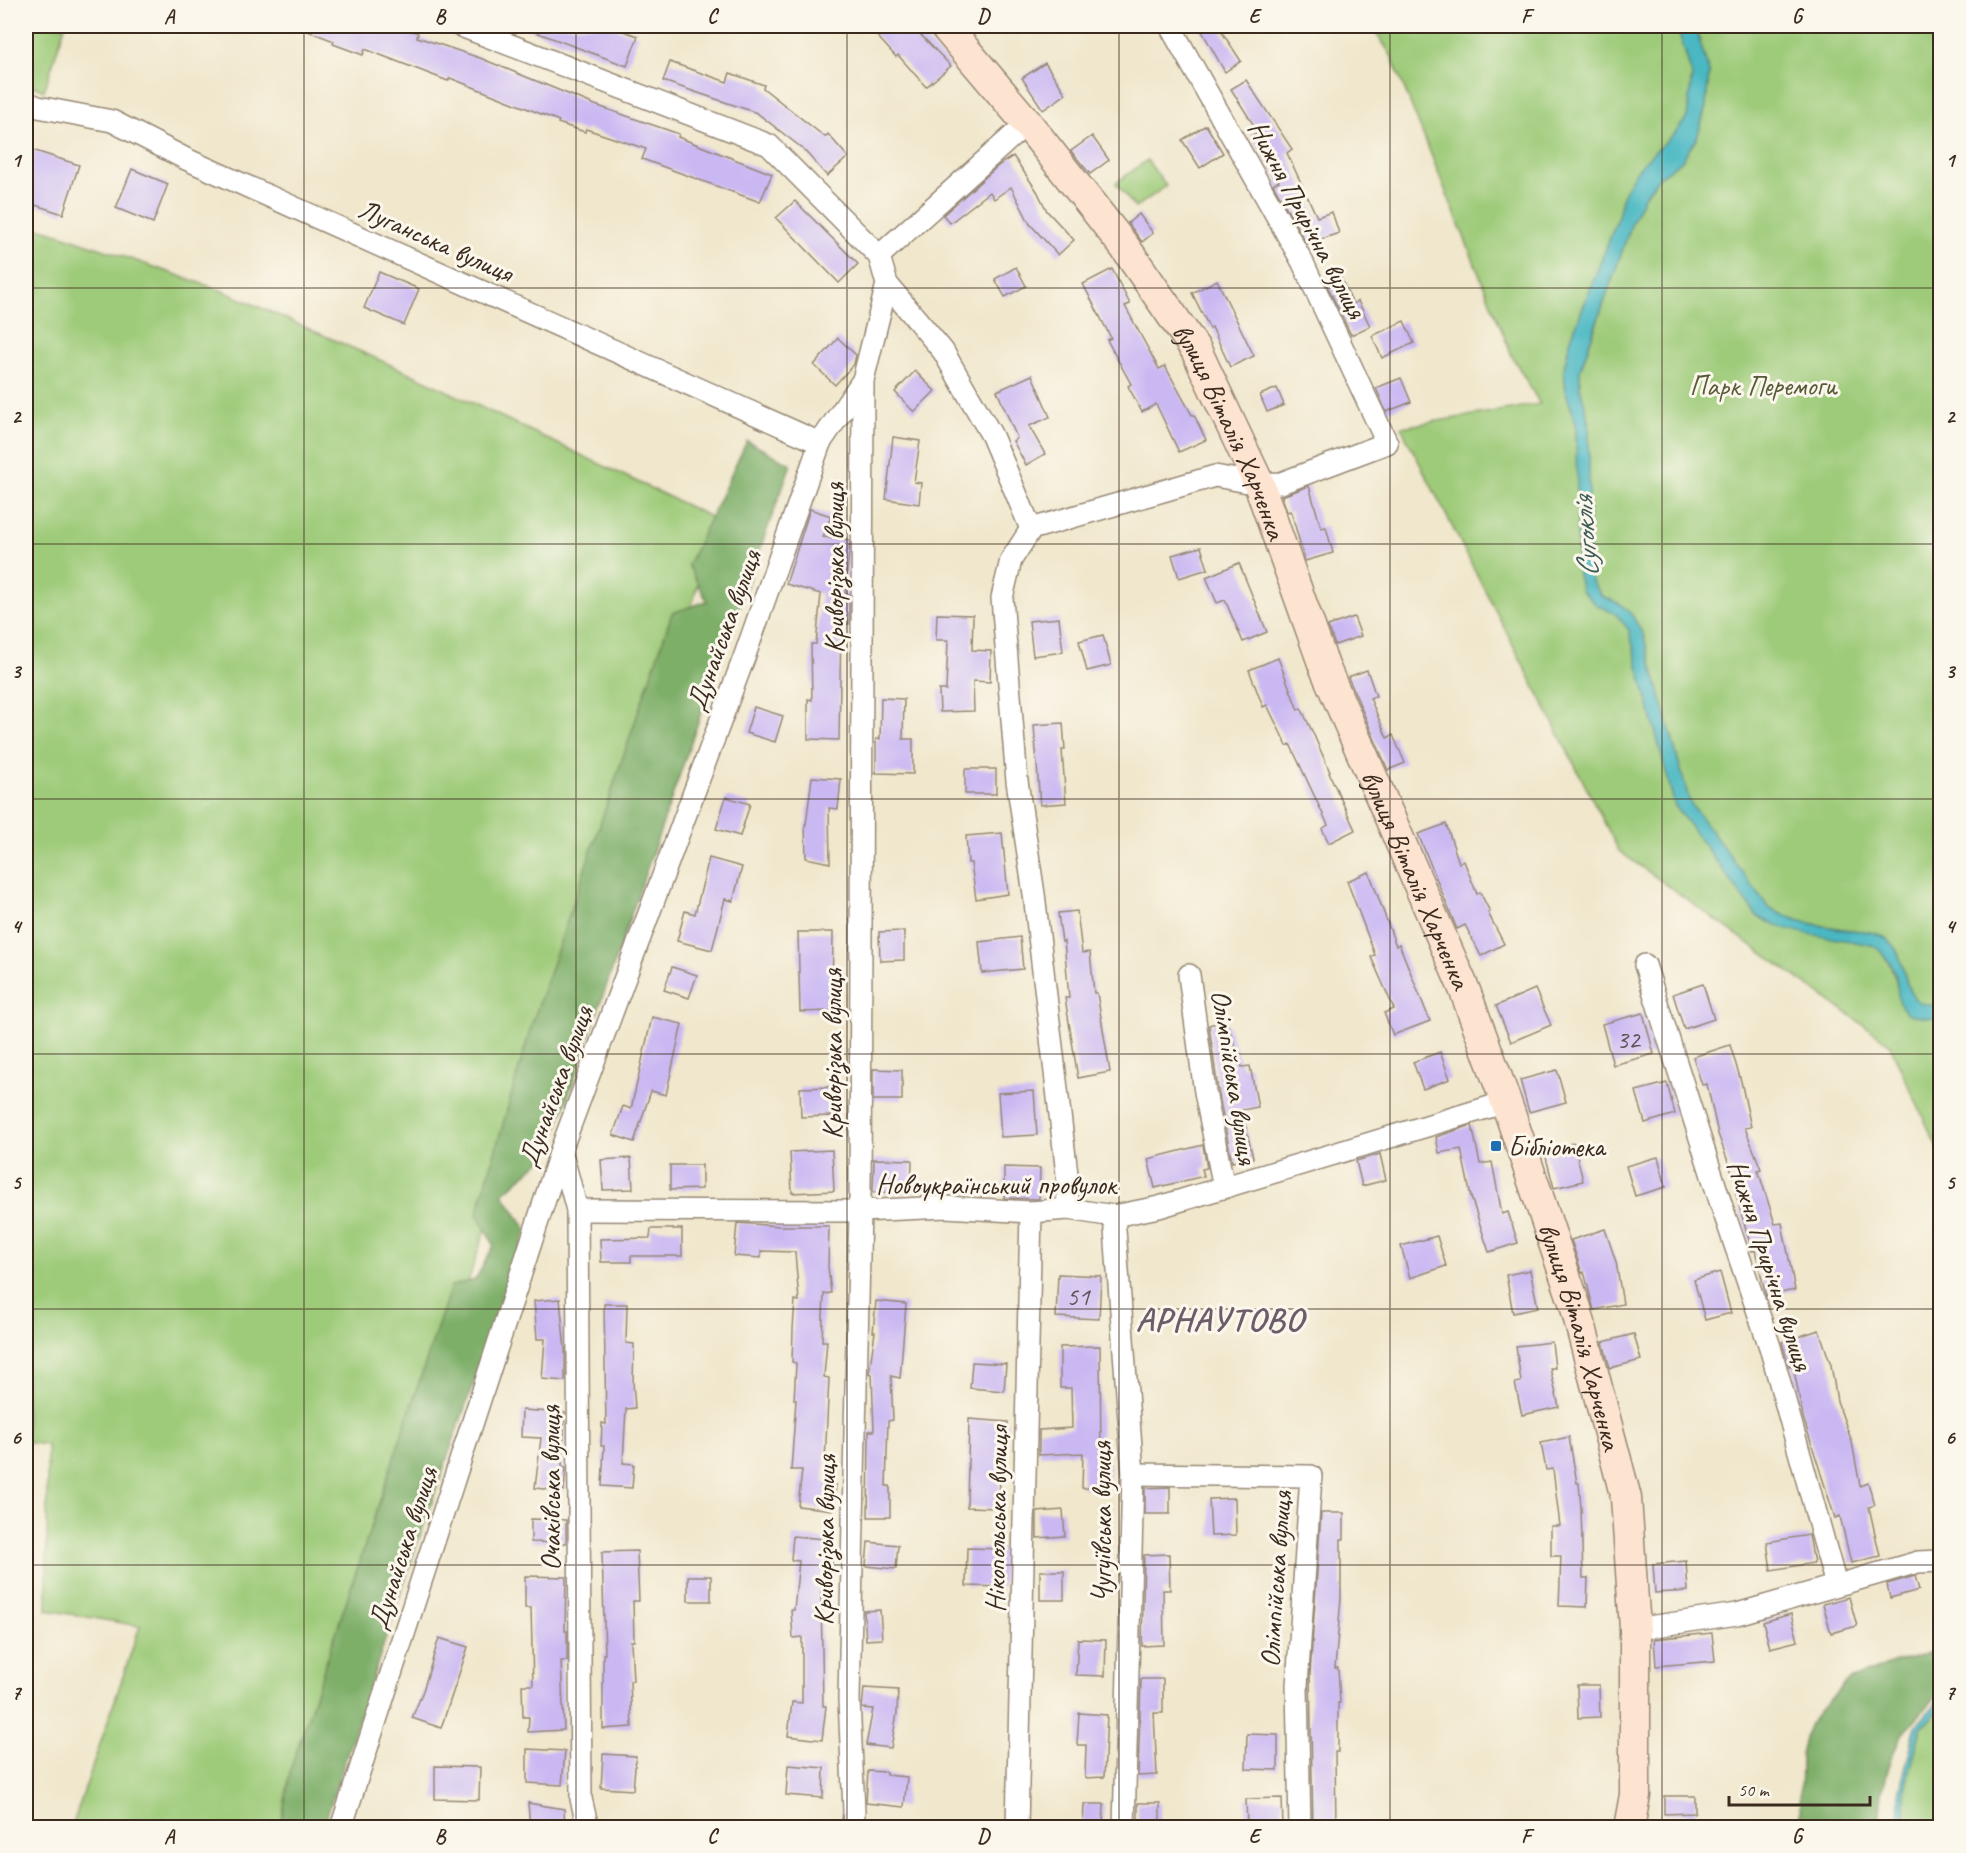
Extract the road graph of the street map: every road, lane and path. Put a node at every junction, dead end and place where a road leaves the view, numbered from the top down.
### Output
1 (461, 26) edge
2 (945, 26) edge
3 (1170, 26) edge
4 (26, 102) edge
5 (1027, 123) junction
6 (879, 256) junction
7 (887, 284) junction
8 (863, 380) junction
9 (820, 443) junction
10 (1259, 484) junction
11 (1031, 529) junction
12 (1645, 964) dead end
13 (1189, 975) dead end
14 (1506, 1102) junction
15 (561, 1150) junction
16 (1224, 1188) junction
17 (1068, 1209) junction
18 (577, 1210) junction
19 (860, 1211) junction
20 (1031, 1212) junction
21 (1114, 1216) junction
22 (1133, 1474) junction
23 (1941, 1561) edge
24 (1836, 1585) junction
25 (1635, 1629) junction
26 (341, 1827) edge
27 (588, 1827) edge
28 (853, 1827) edge
29 (1017, 1827) edge
30 (1124, 1827) edge
31 (1300, 1827) edge
32 (1629, 1827) edge

1 - 6 street
2 - 5 street, вулиця Віталія Харченка
3 - 10 street, Нижня Прирічна вулиця
4 - 9 street, Луганська вулиця
5 - 6 street
5 - 10 street, вулиця Віталія Харченка
6 - 7 street
7 - 8 street, Криворізька вулиця
7 - 11 street
8 - 9 street, Дунайська вулиця
8 - 19 street, Криворізька вулиця
9 - 15 street, Дунайська вулиця
10 - 11 street
10 - 14 street, вулиця Віталія Харченка
11 - 17 street
12 - 24 street, Нижня Прирічна вулиця
13 - 16 street, Олімпійська вулиця
14 - 16 street, Новоукраїнський провулок
14 - 25 street, вулиця Віталія Харченка
15 - 18 street, Очаківська вулиця
15 - 26 street, Дунайська вулиця
16 - 21 street, Новоукраїнський провулок
17 - 20 street, Новоукраїнський провулок
17 - 21 street, Новоукраїнський провулок
18 - 19 street, Новоукраїнський провулок
18 - 27 street, Очаківська вулиця
19 - 20 street, Новоукраїнський провулок
19 - 28 street, Криворізька вулиця
20 - 29 street, Нікопольська вулиця
21 - 22 street, Чугуївська вулиця
22 - 30 street, Чугуївська вулиця
22 - 31 street, Олімпійська вулиця
23 - 24 street
24 - 25 street
25 - 32 street, вулиця Віталія Харченка

